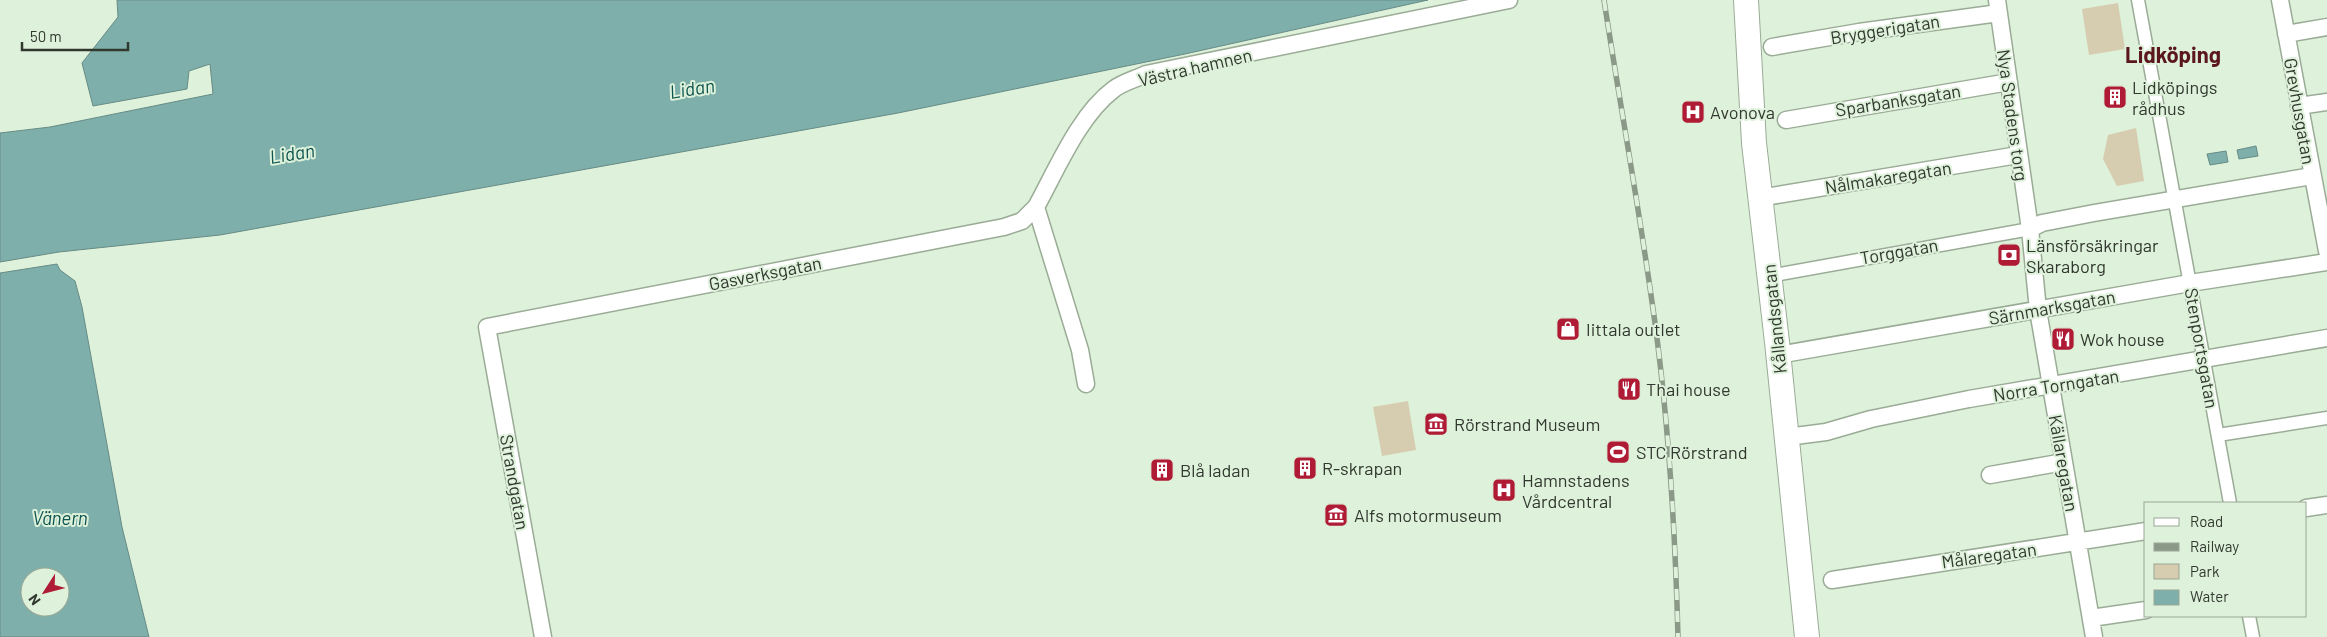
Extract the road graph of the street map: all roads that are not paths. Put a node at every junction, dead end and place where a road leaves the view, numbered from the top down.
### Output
1 (1509, 0) edge
2 (1746, 0) edge
3 (2138, 0) edge
4 (2280, 0) edge
5 (1998, 6) edge
6 (2327, 27) edge
7 (2286, 34) junction
8 (1772, 47) dead end
9 (2009, 82) junction
10 (2327, 102) edge
11 (2299, 106) junction
12 (1786, 120) dead end
13 (2018, 155) junction
14 (2318, 181) edge
15 (2174, 196) junction
16 (1759, 198) junction
17 (1036, 207) junction
18 (2030, 229) junction
19 (2327, 251) edge
20 (2327, 262) edge
21 (1769, 276) junction
22 (2190, 283) junction
23 (2038, 310) junction
24 (487, 327) joint
25 (2327, 338) edge
26 (1778, 355) junction
27 (2204, 360) junction
28 (1086, 384) dead end
29 (2051, 387) junction
30 (2327, 418) edge
31 (2218, 435) junction
32 (1787, 437) junction
33 (2064, 462) junction
34 (1990, 475) dead end
35 (2230, 502) edge
36 (2327, 505) edge
37 (2307, 508) edge
38 (2144, 531) edge
39 (2077, 541) junction
40 (1832, 580) dead end
41 (2144, 610) edge
42 (2249, 617) edge
43 (2091, 618) junction
44 (543, 637) edge
45 (1807, 637) edge
46 (2094, 637) edge
47 (2253, 637) edge

1 - 17 street, Västra hamnen
2 - 16 main road, Kållandsgatan
3 - 15 street, Stenportsgatan
4 - 7 street, Grevhusgatan
5 - 8 street, Bryggerigatan
5 - 9 street, Nya Stadens torg
6 - 7 street
7 - 11 street, Grevhusgatan
9 - 12 street, Sparbanksgatan
9 - 13 street, Nya Stadens torg
10 - 11 street
11 - 14 street, Grevhusgatan
13 - 16 street, Nålmakaregatan
13 - 18 street, Nya Stadens torg
14 - 15 street
14 - 19 street, Grevhusgatan
15 - 18 street
15 - 22 street, Stenportsgatan
16 - 21 main road, Kållandsgatan
17 - 24 street, Gasverksgatan
17 - 28 street
18 - 21 street, Torggatan
18 - 23 street, Källaregatan
20 - 22 street, Särnmarksgatan
21 - 26 main road, Kållandsgatan
22 - 23 street, Särnmarksgatan
22 - 27 street, Stenportsgatan
23 - 26 street, Särnmarksgatan
23 - 29 street, Källaregatan
24 - 44 street, Strandgatan
25 - 27 street, Norra Torngatan
26 - 32 main road, Kållandsgatan
27 - 29 street, Norra Torngatan
27 - 31 street, Stenportsgatan
29 - 32 street, Norra Torngatan
29 - 33 street, Källaregatan
30 - 31 street
31 - 35 street, Stenportsgatan
32 - 45 main road, Kållandsgatan
33 - 34 street
33 - 39 street, Källaregatan
36 - 37 street
38 - 39 street, Målaregatan
39 - 40 street, Målaregatan
39 - 43 street, Källaregatan
41 - 43 street
42 - 47 street
43 - 46 street, Källaregatan

